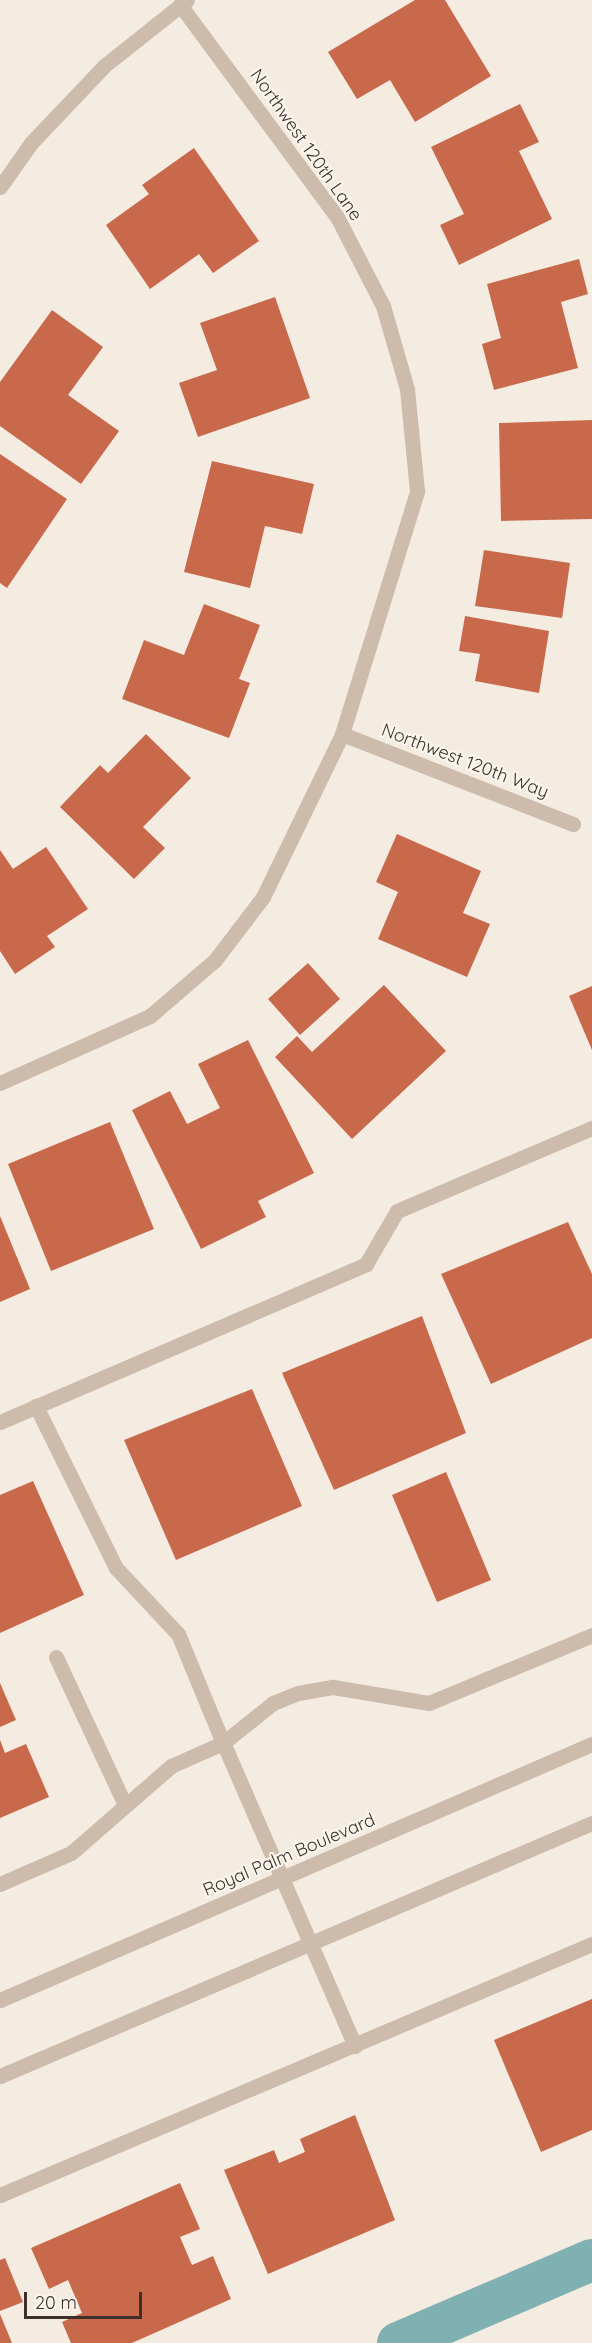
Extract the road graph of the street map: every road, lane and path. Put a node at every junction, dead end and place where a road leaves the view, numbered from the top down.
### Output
1 (184, 2) edge
2 (0, 187) edge
3 (342, 734) junction
4 (573, 824) dead end
5 (0, 1083) edge
6 (592, 1128) edge
7 (36, 1406) junction
8 (0, 1422) edge
9 (592, 1635) edge
10 (56, 1657) dead end
11 (223, 1743) junction
12 (592, 1744) edge
13 (124, 1803) junction
14 (592, 1823) edge
15 (281, 1880) junction
16 (0, 1884) edge
17 (308, 1944) junction
18 (592, 1944) edge
19 (0, 2000) edge
20 (355, 2046) junction
21 (0, 2076) edge
22 (0, 2195) edge

1 - 2 street
1 - 3 street, Northwest 120th Lane
3 - 4 street, Northwest 120th Way
3 - 5 street, Northwest 120th Lane
6 - 7 street
7 - 8 street
7 - 11 street
9 - 11 street
10 - 13 street
11 - 13 street
11 - 15 street
12 - 15 street, Royal Palm Boulevard
13 - 16 street
14 - 17 street
15 - 17 street
15 - 19 street, Royal Palm Boulevard
17 - 20 street
17 - 21 street
18 - 20 street
20 - 22 street

